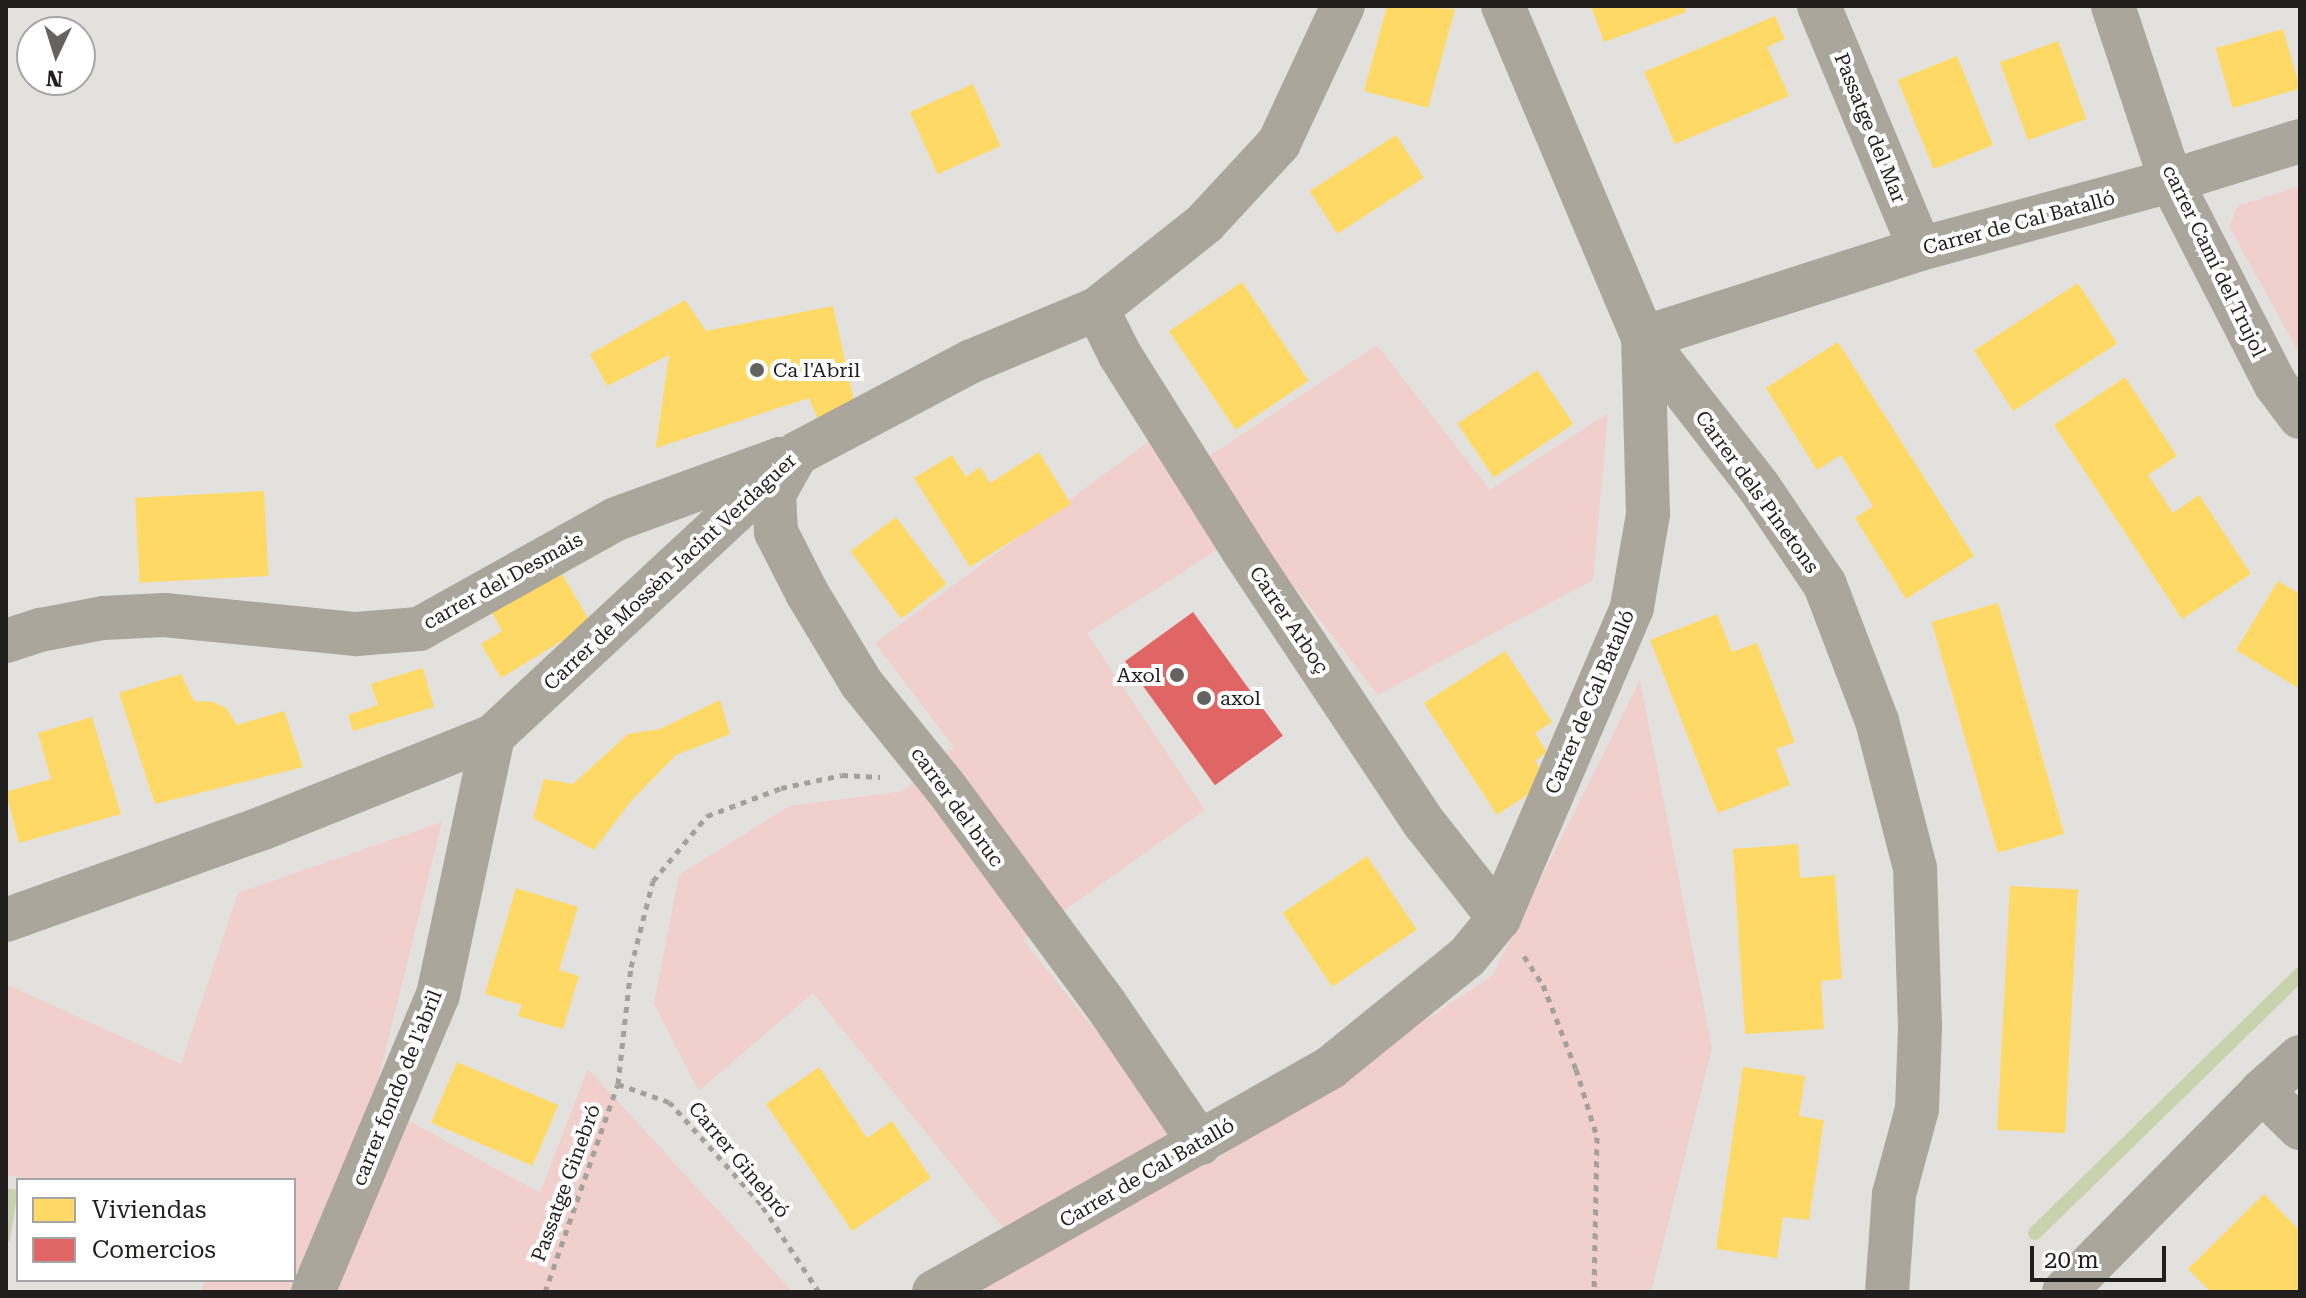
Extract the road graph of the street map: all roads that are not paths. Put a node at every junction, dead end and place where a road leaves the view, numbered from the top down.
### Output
1 (1343, 6) edge
2 (1503, 6) edge
3 (1819, 6) edge
4 (2113, 6) edge
5 (2300, 141) edge
6 (2171, 181) junction
7 (1920, 249) junction
8 (1097, 309) junction
9 (1643, 338) junction
10 (2300, 417) edge
11 (798, 453) junction
12 (6, 641) edge
13 (493, 736) junction
14 (1499, 918) junction
15 (6, 920) edge
16 (2300, 1057) edge
17 (2262, 1091) junction
18 (2300, 1128) edge
19 (1200, 1143) junction
20 (313, 1292) edge
21 (934, 1292) edge
22 (1887, 1292) edge
23 (2064, 1292) edge

1 - 8 street, Carrer de Mossèn Jacint Verdaguer
2 - 9 street, Carrer dels Pinetons
3 - 7 street, Passatge del Mar
4 - 6 street, carrer Camí del Trujol
5 - 6 street, Carrer de Cal Batalló
6 - 7 street, Carrer de Cal Batalló
6 - 10 street, carrer Camí del Trujol
7 - 9 street, Carrer de Cal Batalló
8 - 11 street, Carrer de Mossèn Jacint Verdaguer
8 - 14 street, Carrer Arboç
9 - 14 street, Carrer de Cal Batalló
9 - 22 street, Carrer dels Pinetons
11 - 12 street, carrer del Desmais
11 - 13 street, Carrer de Mossèn Jacint Verdaguer
11 - 19 street, carrer del bruc
13 - 15 street, Carrer de Mossèn Jacint Verdaguer
13 - 20 street, carrer fondo de l'abril
14 - 19 street, Carrer de Cal Batalló
16 - 17 street
17 - 18 street
17 - 23 street
19 - 21 street, Carrer de Cal Batalló

